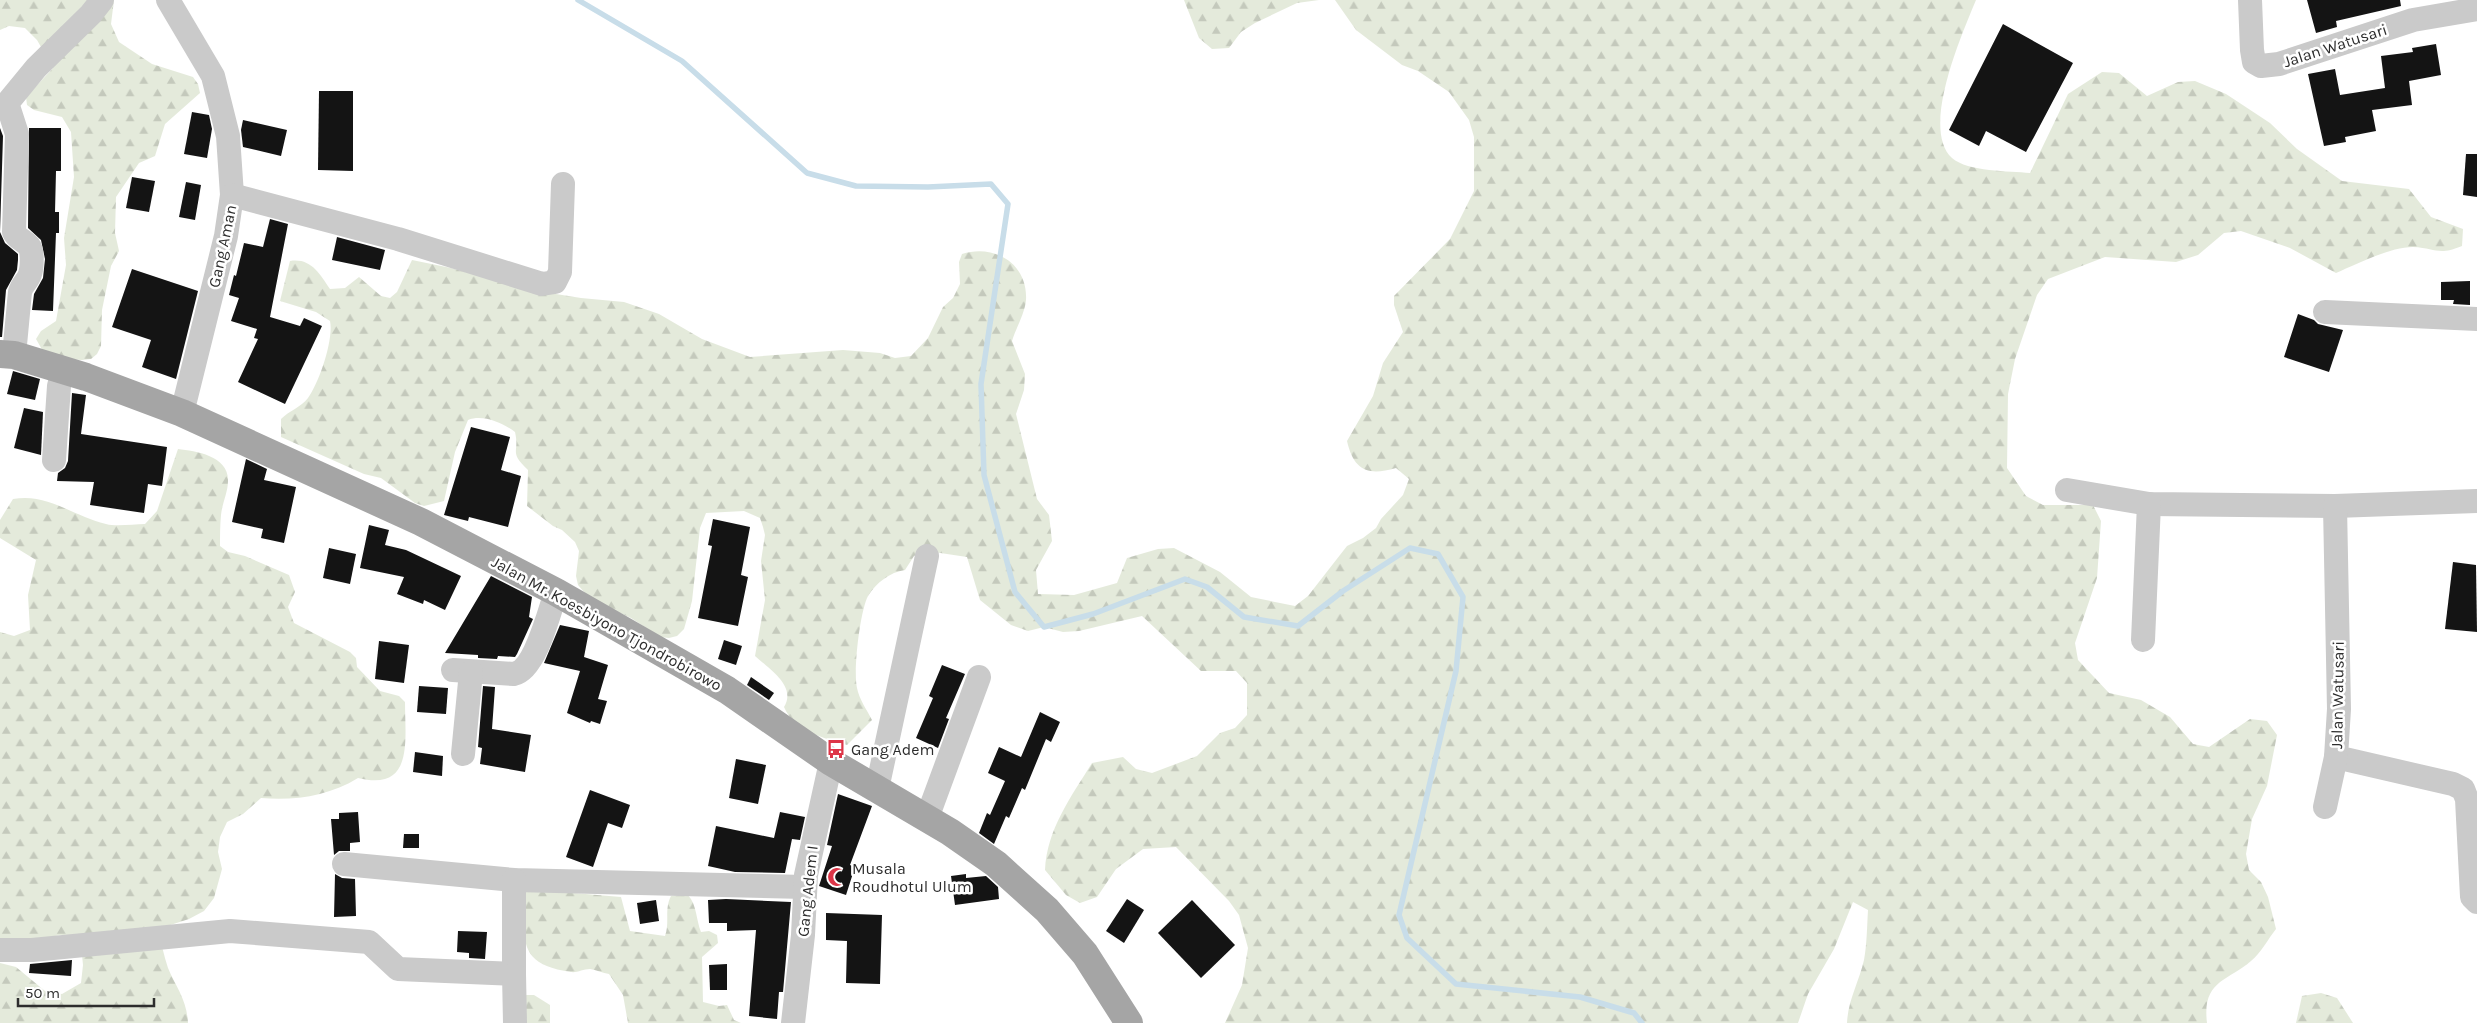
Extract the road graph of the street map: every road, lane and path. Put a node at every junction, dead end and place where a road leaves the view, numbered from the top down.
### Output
1 (102, 0) edge
2 (168, 0) edge
3 (2250, 0) edge
4 (2477, 9) edge
5 (563, 184) dead end
6 (232, 195) junction
7 (2325, 312) dead end
8 (2477, 319) edge
9 (7, 355) edge
10 (63, 371) junction
11 (182, 413) junction
12 (54, 460) dead end
13 (2066, 490) dead end
14 (2477, 501) edge
15 (2149, 504) junction
16 (2335, 506) junction
17 (927, 556) dead end
18 (556, 592) junction
19 (2143, 640) dead end
20 (979, 677) dead end
21 (463, 754) dead end
22 (2336, 757) junction
23 (831, 762) junction
24 (877, 789) junction
25 (2325, 807) dead end
26 (927, 818) junction
27 (344, 864) dead end
28 (514, 880) junction
29 (805, 887) junction
30 (2477, 902) edge
31 (0, 950) edge
32 (514, 974) junction
33 (515, 1023) edge
34 (793, 1023) edge
35 (1129, 1023) edge

1 - 9 street
2 - 6 street, Gang Aman
3 - 4 street, Jalan Watusari
5 - 6 street
6 - 11 street, Gang Aman
7 - 8 street
9 - 10 main road, Jalan Mr. Koesbiyono Tjondrobirowo
10 - 11 main road, Jalan Mr. Koesbiyono Tjondrobirowo
10 - 12 street
11 - 18 main road, Jalan Mr. Koesbiyono Tjondrobirowo
13 - 15 street
14 - 16 street
15 - 16 street
15 - 19 street
16 - 22 street, Jalan Watusari
17 - 24 street
18 - 21 street
18 - 23 main road, Jalan Mr. Koesbiyono Tjondrobirowo
20 - 26 street
22 - 25 street
22 - 30 street, Jalan Watusari
23 - 24 main road, Jalan Mr. Koesbiyono Tjondrobirowo
23 - 29 street, Gang Adem I
24 - 26 main road, Jalan Mr. Koesbiyono Tjondrobirowo
26 - 35 main road, Jalan Mr. Koesbiyono Tjondrobirowo
27 - 28 street
28 - 29 street
28 - 32 street
29 - 34 street, Gang Adem I
31 - 32 street
32 - 33 street

